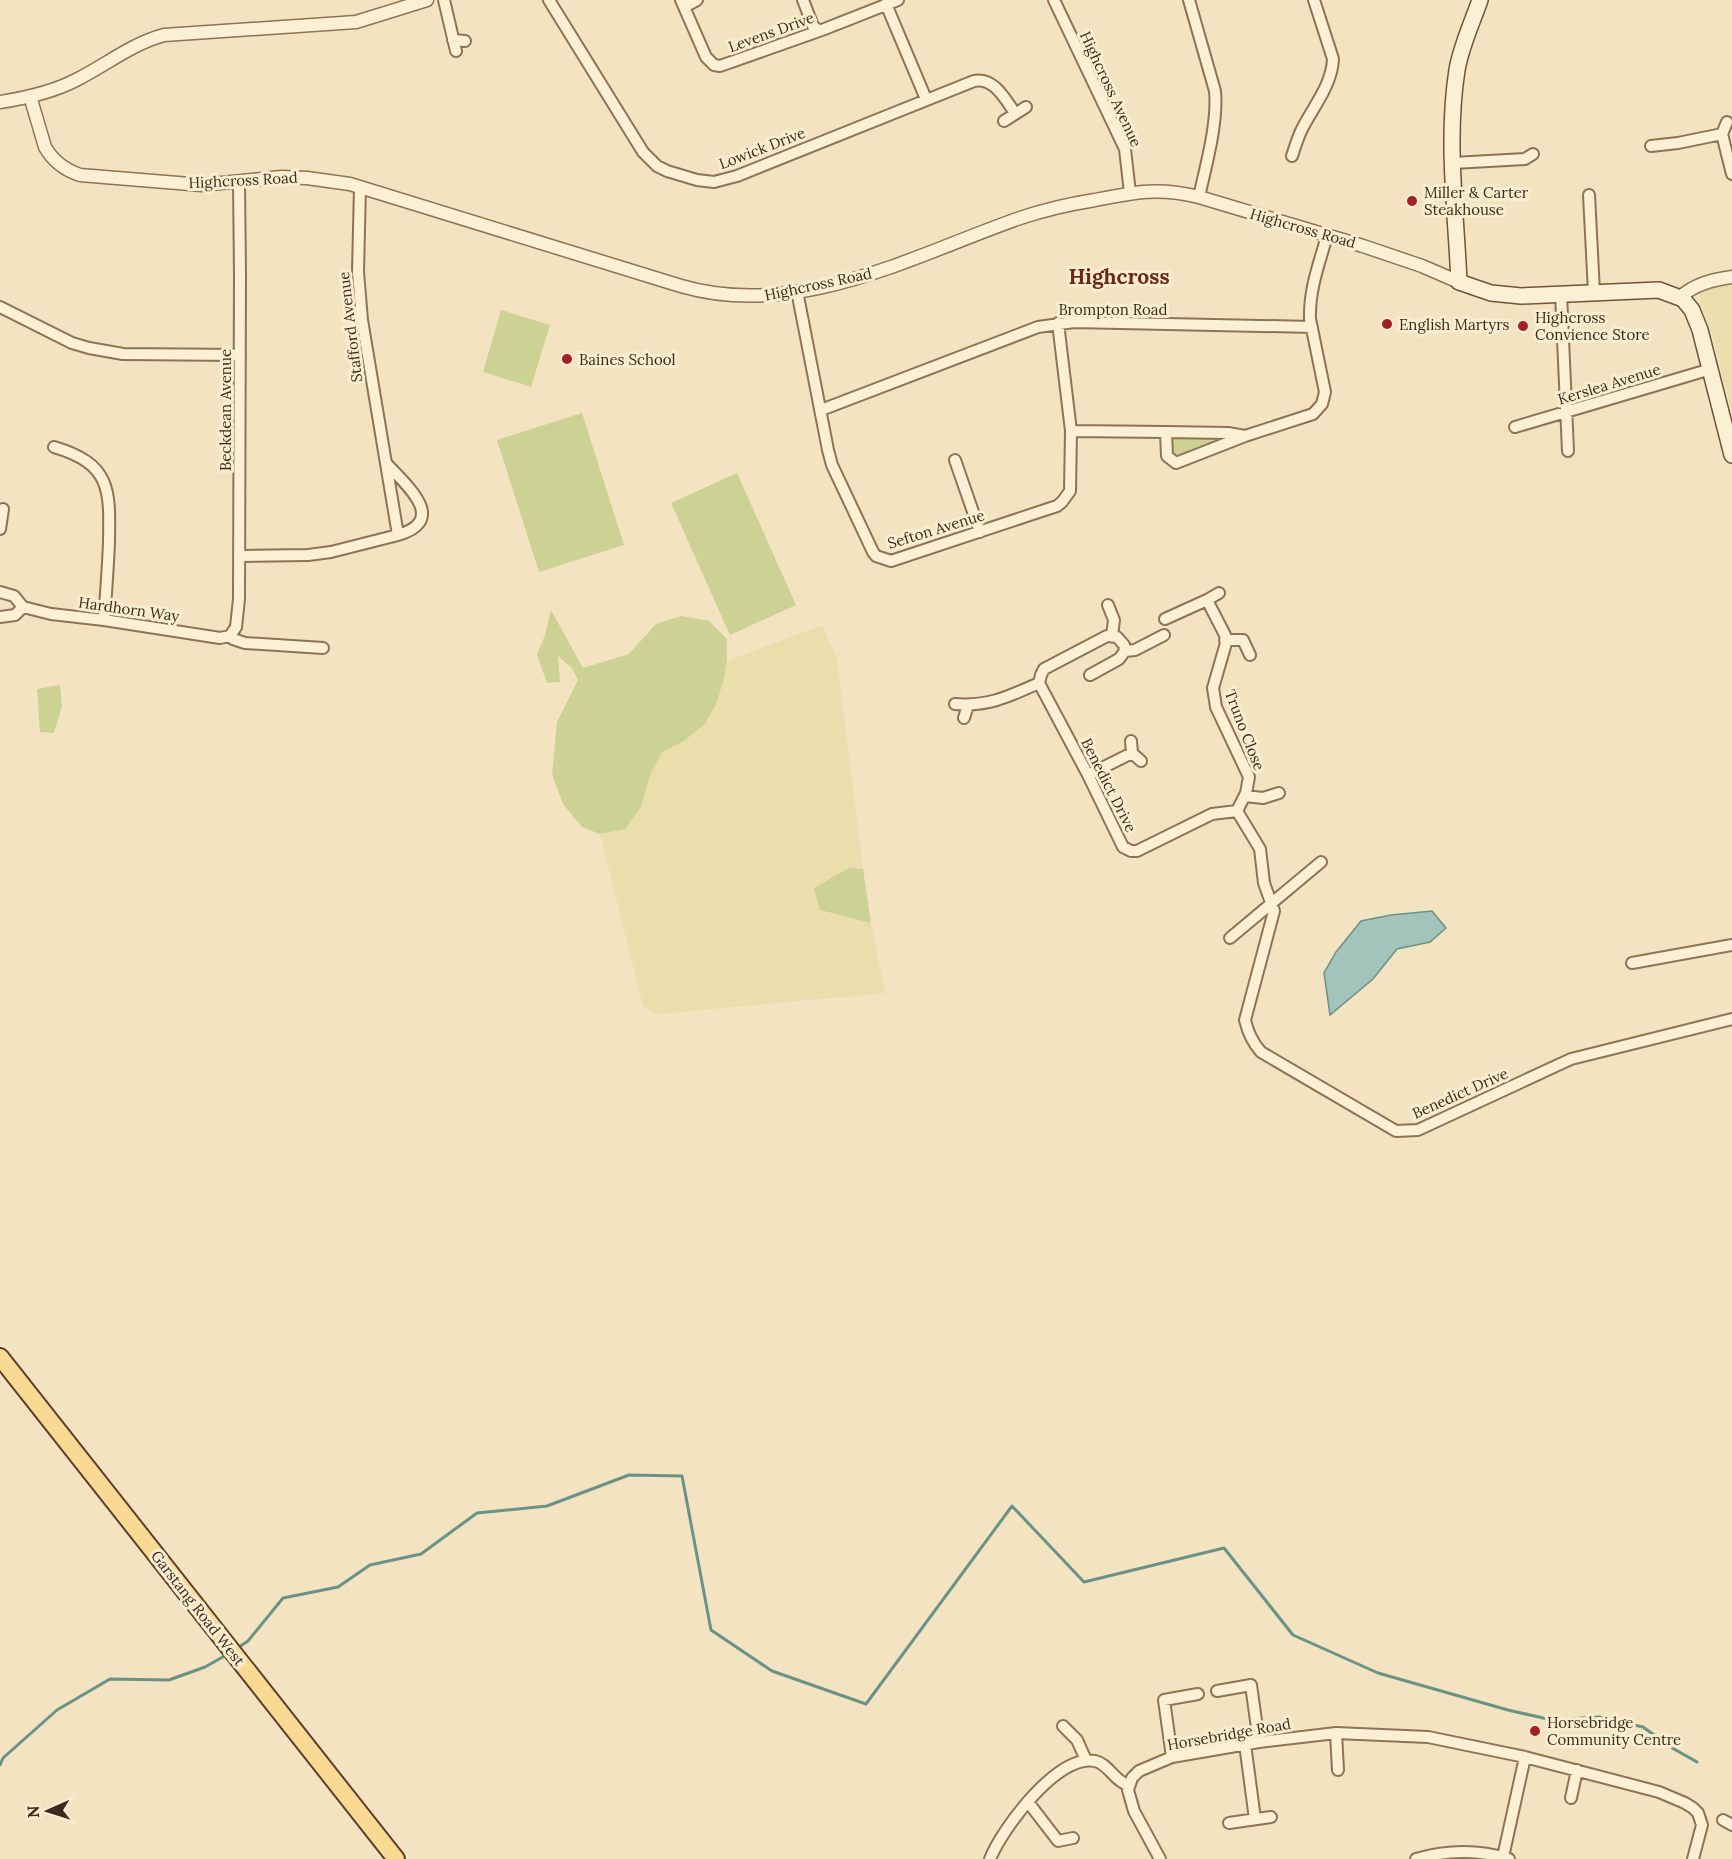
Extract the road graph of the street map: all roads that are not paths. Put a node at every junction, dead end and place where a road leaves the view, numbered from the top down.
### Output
1 (427, 0) edge
2 (444, 0) edge
3 (549, 0) edge
4 (697, 0) edge
5 (803, 0) edge
6 (898, 0) edge
7 (1054, 0) edge
8 (1189, 0) edge
9 (1314, 0) edge
10 (1480, 0) edge
11 (682, 4) edge
12 (886, 4) junction
13 (818, 30) junction
14 (465, 41) dead end
15 (30, 96) junction
16 (926, 99) junction
17 (0, 102) edge
18 (1026, 107) dead end
19 (1015, 113) junction
20 (1004, 121) dead end
21 (1727, 123) dead end
22 (1722, 134) junction
23 (1651, 146) dead end
24 (1533, 154) dead end
25 (1292, 156) dead end
26 (1453, 163) junction
27 (1732, 174) edge
28 (239, 182) junction
29 (360, 187) junction
30 (1130, 193) junction
31 (1589, 195) dead end
32 (1199, 197) junction
33 (1327, 236) junction
34 (1732, 277) edge
35 (1459, 282) junction
36 (797, 291) junction
37 (1594, 292) junction
38 (1561, 294) junction
39 (1679, 298) junction
40 (0, 307) edge
41 (1058, 323) junction
42 (1312, 327) junction
43 (240, 355) junction
44 (1711, 369) junction
45 (821, 410) junction
46 (1565, 412) junction
47 (1515, 427) dead end
48 (1071, 431) junction
49 (1166, 432) junction
50 (1245, 436) junction
51 (54, 447) dead end
52 (1568, 450) dead end
53 (1732, 455) edge
54 (955, 460) dead end
55 (385, 462) junction
56 (3, 510) dead end
57 (0, 529) edge
58 (980, 532) junction
59 (398, 535) junction
60 (240, 556) junction
61 (0, 592) edge
62 (1219, 593) dead end
63 (1207, 600) junction
64 (1108, 605) dead end
65 (23, 608) junction
66 (0, 617) edge
67 (104, 620) junction
68 (1165, 620) dead end
69 (1164, 635) dead end
70 (230, 636) junction
71 (1112, 636) junction
72 (1225, 640) junction
73 (322, 648) dead end
74 (1125, 651) junction
75 (1250, 655) dead end
76 (1090, 675) dead end
77 (1039, 683) junction
78 (955, 704) dead end
79 (968, 705) junction
80 (964, 718) dead end
81 (1131, 741) dead end
82 (1132, 753) junction
83 (1141, 761) dead end
84 (1088, 775) junction
85 (1279, 793) dead end
86 (1245, 796) junction
87 (1237, 811) junction
88 (1321, 862) dead end
89 (1272, 903) junction
90 (1230, 938) dead end
91 (1732, 945) edge
92 (1632, 963) dead end
93 (1732, 1019) edge
94 (0, 1358) edge
95 (1217, 1691) dead end
96 (1198, 1694) dead end
97 (1063, 1726) dead end
98 (1336, 1733) junction
99 (1259, 1742) junction
100 (1245, 1744) junction
101 (1172, 1757) junction
102 (1525, 1757) junction
103 (1086, 1760) junction
104 (1338, 1770) dead end
105 (1577, 1770) junction
106 (1128, 1785) junction
107 (1571, 1798) dead end
108 (1028, 1802) junction
109 (1271, 1817) dead end
110 (1255, 1819) junction
111 (1229, 1823) dead end
112 (1073, 1838) dead end
113 (1506, 1858) edge
114 (396, 1859) edge
115 (990, 1859) edge
116 (1160, 1859) edge
117 (1416, 1859) edge
118 (1693, 1859) edge

1 - 15 street
2 - 14 street
3 - 16 street, Lowick Drive
4 - 11 street, Levens Drive
5 - 13 street
6 - 12 street, Levens Drive
7 - 30 street, Highcross Avenue
8 - 32 street
9 - 25 street
10 - 26 main road
11 - 13 street, Levens Drive
12 - 13 street, Levens Drive
12 - 16 street
15 - 17 street
15 - 28 street, Highcross Road
16 - 19 street, Lowick Drive
18 - 19 street
19 - 20 street
21 - 22 street
22 - 23 street
22 - 27 street
24 - 26 street
26 - 35 main road
28 - 29 street, Highcross Road
28 - 43 street, Beckdean Avenue
29 - 36 street, Highcross Road
29 - 55 street, Stafford Avenue
30 - 32 street, Highcross Road
30 - 36 street, Highcross Road
31 - 37 street
32 - 33 street, Highcross Road
33 - 35 street, Highcross Road
33 - 42 street
34 - 39 street
35 - 38 main road, Highcross Road
36 - 45 street, Sefton Avenue
37 - 38 main road, Highcross Road
37 - 39 main road, Highcross Road
38 - 46 street
39 - 44 main road
40 - 43 street
41 - 42 street, Brompton Road
41 - 45 street, Brompton Road
41 - 48 street, Sefton Avenue
42 - 50 street
43 - 60 street, Beckdean Avenue
44 - 46 street, Kerslea Avenue
44 - 53 main road
45 - 58 street, Sefton Avenue
46 - 47 street, Kerslea Avenue
46 - 52 street
48 - 49 street
48 - 58 street, Sefton Avenue
49 - 50 street
49 - 50 street
51 - 67 street
54 - 58 street
55 - 59 street, Stafford Avenue
55 - 59 street
56 - 57 street
59 - 60 street
60 - 70 street, Beckdean Avenue
61 - 65 street, Hardhorn Way
62 - 63 street
63 - 68 street
63 - 72 street
64 - 71 street
65 - 66 street
65 - 67 street, Hardhorn Way
67 - 70 street, Hardhorn Way
69 - 74 street
70 - 73 street, Hardhorn Way
71 - 74 street
71 - 77 street
72 - 75 street
72 - 86 street, Truno Close
74 - 76 street
77 - 79 street
77 - 84 street, Benedict Drive
78 - 79 street
79 - 80 street
81 - 82 street
82 - 83 street
82 - 84 street
84 - 87 street, Benedict Drive
85 - 86 street
86 - 87 street, Truno Close
87 - 89 street, Benedict Drive
88 - 89 street
89 - 90 street
89 - 93 street, Benedict Drive
91 - 92 street
94 - 114 main road, Garstang Road West
95 - 99 street
96 - 101 street
97 - 103 street
98 - 99 street, Horsebridge Road
98 - 102 street, Horsebridge Road
98 - 104 street
99 - 100 street, Horsebridge Road
100 - 101 street, Horsebridge Road
100 - 110 street
101 - 106 street, Horsebridge Road
102 - 105 street, Horsebridge Road
102 - 113 street
103 - 106 street
103 - 108 street
105 - 107 street
105 - 118 street, Horsebridge Road
106 - 116 street
108 - 112 street
108 - 115 street
109 - 110 street
110 - 111 street
113 - 117 street

